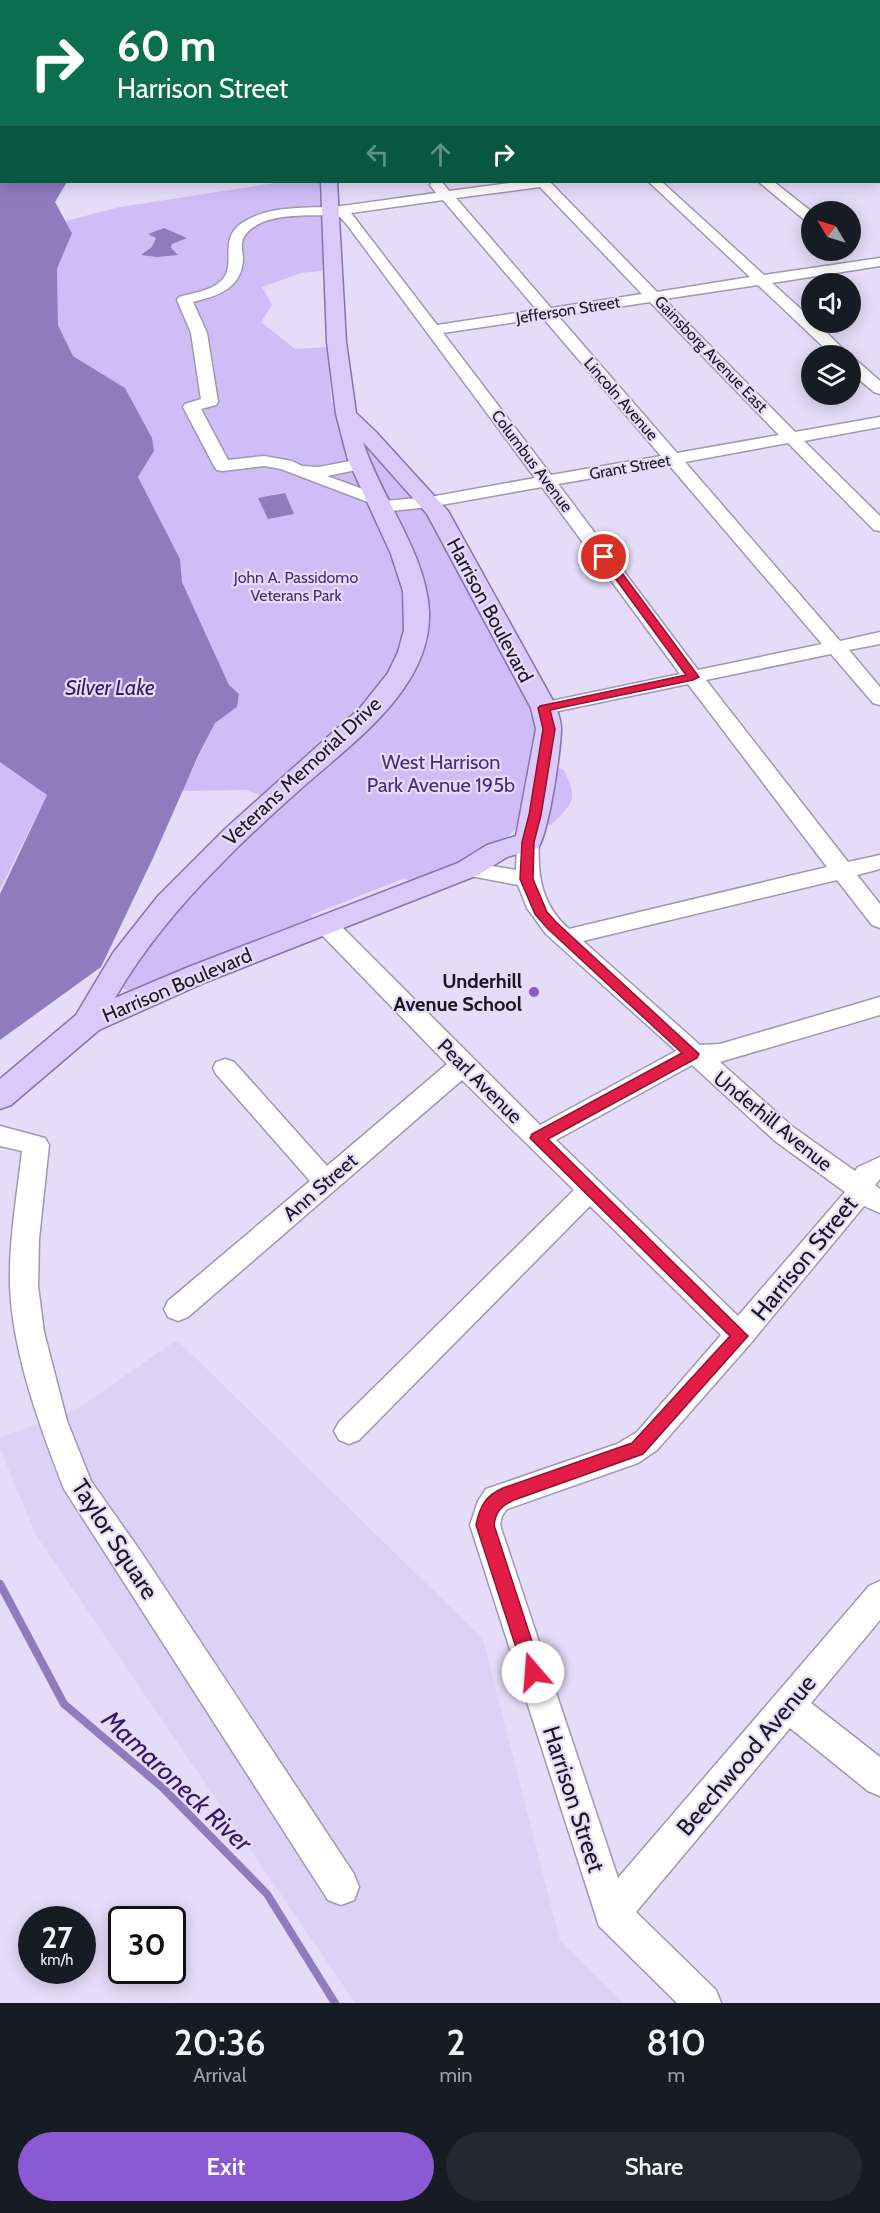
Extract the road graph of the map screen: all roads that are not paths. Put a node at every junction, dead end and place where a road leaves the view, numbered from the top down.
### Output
1 (329, 183) edge
2 (434, 183) edge
3 (536, 183) edge
4 (545, 183) edge
5 (656, 183) edge
6 (767, 183) edge
7 (445, 195) junction
8 (801, 210) edge
9 (332, 211) junction
10 (873, 263) edge
11 (880, 275) edge
12 (759, 280) junction
13 (655, 296) junction
14 (548, 313) junction
15 (434, 330) junction
16 (831, 345) edge
17 (861, 373) edge
18 (880, 389) edge
19 (347, 416) junction
20 (880, 422) edge
21 (794, 438) junction
22 (672, 459) junction
23 (360, 464) junction
24 (299, 471) junction
25 (548, 481) junction
26 (430, 502) junction
27 (378, 504) junction
28 (880, 526) edge
29 (880, 638) edge
30 (835, 647) junction
31 (693, 677) junction
32 (880, 699) edge
33 (544, 708) junction
34 (528, 842) junction
35 (880, 862) edge
36 (468, 869) junction
37 (844, 871) junction
38 (526, 879) junction
39 (880, 920) edge
40 (326, 924) junction
41 (566, 940) junction
42 (880, 1006) edge
43 (88, 1022) junction
44 (692, 1054) junction
45 (464, 1065) junction
46 (225, 1068) dead end
47 (0, 1097) edge
48 (0, 1136) edge
49 (537, 1138) junction
50 (326, 1182) junction
51 (873, 1186) edge
52 (590, 1190) junction
53 (178, 1309) dead end
54 (740, 1336) junction
55 (349, 1431) dead end
56 (880, 1596) edge
57 (789, 1706) junction
58 (880, 1779) edge
59 (341, 1887) dead end
60 (612, 1913) junction
61 (703, 2003) edge

1 - 9 main road, Veterans Memorial Drive
2 - 7 street, Lincoln Avenue
3 - 7 street
4 - 13 street, Gainsborg Avenue East
5 - 12 street
6 - 8 street
7 - 9 street
7 - 14 street, Lincoln Avenue
9 - 15 street, Columbus Avenue
9 - 19 main road, Veterans Memorial Drive
9 - 24 street
10 - 11 street
10 - 12 street, Jefferson Street
12 - 13 street, Jefferson Street
12 - 16 street
13 - 14 street, Jefferson Street
13 - 21 street, Gainsborg Avenue East
14 - 15 street, Jefferson Street
14 - 22 street, Lincoln Avenue
15 - 25 street, Columbus Avenue
17 - 18 street
19 - 23 main road, Veterans Memorial Drive
19 - 26 main road, Harrison Boulevard
20 - 21 street, Grant Street
21 - 22 street, Grant Street
21 - 28 street, Gainsborg Avenue East
22 - 25 street, Grant Street
22 - 30 street, Lincoln Avenue
23 - 24 street
23 - 27 main road, Veterans Memorial Drive
24 - 27 street
25 - 26 street, Grant Street
25 - 31 street, Columbus Avenue
26 - 27 street, Grant Street
26 - 33 main road, Harrison Boulevard
27 - 43 main road, Veterans Memorial Drive
29 - 30 street
30 - 31 street
30 - 32 street, Lincoln Avenue
31 - 33 street
31 - 37 street, Columbus Avenue
33 - 34 main road, Harrison Boulevard
34 - 36 main road, Harrison Boulevard
34 - 38 street, Underhill Avenue
35 - 37 street
36 - 38 street
36 - 40 main road, Harrison Boulevard
37 - 39 street, Columbus Avenue
37 - 41 street
38 - 41 street, Underhill Avenue
40 - 43 main road, Harrison Boulevard
40 - 45 street, Pearl Avenue
41 - 44 street, Underhill Avenue
42 - 44 street
43 - 47 main road
44 - 49 street
44 - 51 street, Underhill Avenue
45 - 49 street, Pearl Avenue
45 - 50 street, Ann Street
46 - 50 street
48 - 59 street, Taylor Square
49 - 52 street, Pearl Avenue
50 - 53 street, Ann Street
51 - 54 street, Harrison Street
52 - 54 street, Pearl Avenue
52 - 55 street
54 - 60 street, Harrison Street
56 - 57 street, Beechwood Avenue
57 - 58 street
57 - 60 street, Beechwood Avenue
60 - 61 street

